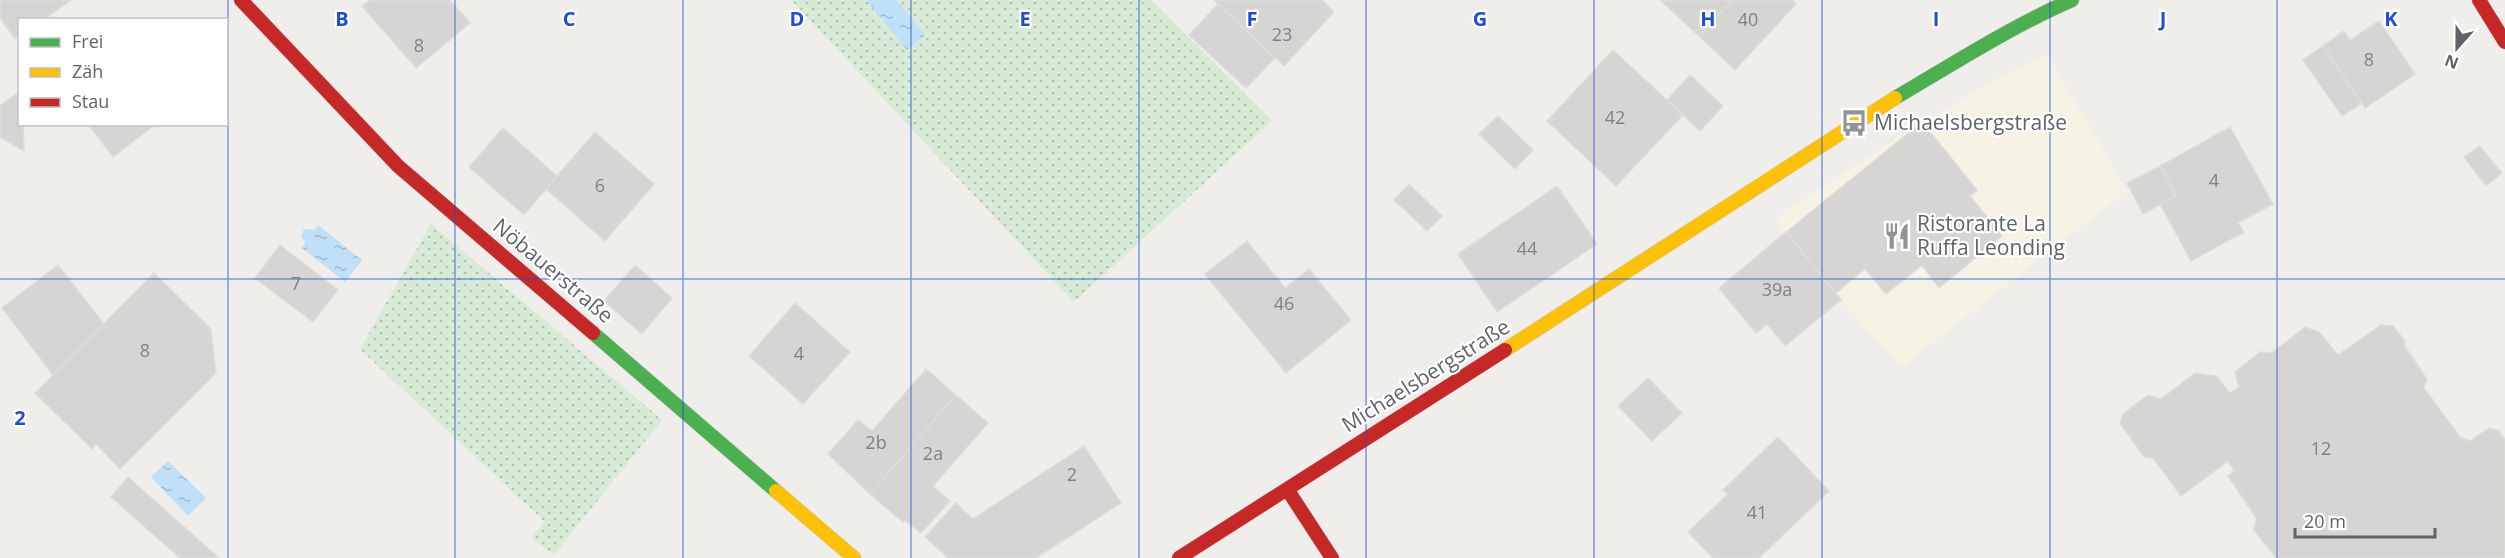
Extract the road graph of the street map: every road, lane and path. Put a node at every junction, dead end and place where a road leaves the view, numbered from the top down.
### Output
1 (241, 0) edge
2 (2479, 0) edge
3 (2068, 2) edge
4 (2505, 42) edge
5 (1287, 489) junction
6 (854, 558) edge
7 (1179, 558) edge
8 (1332, 558) edge

1 - 6 street, Nöbauerstraße
2 - 4 street
3 - 5 street, Michaelsbergstraße
5 - 7 street, Michaelsbergstraße
5 - 8 street

